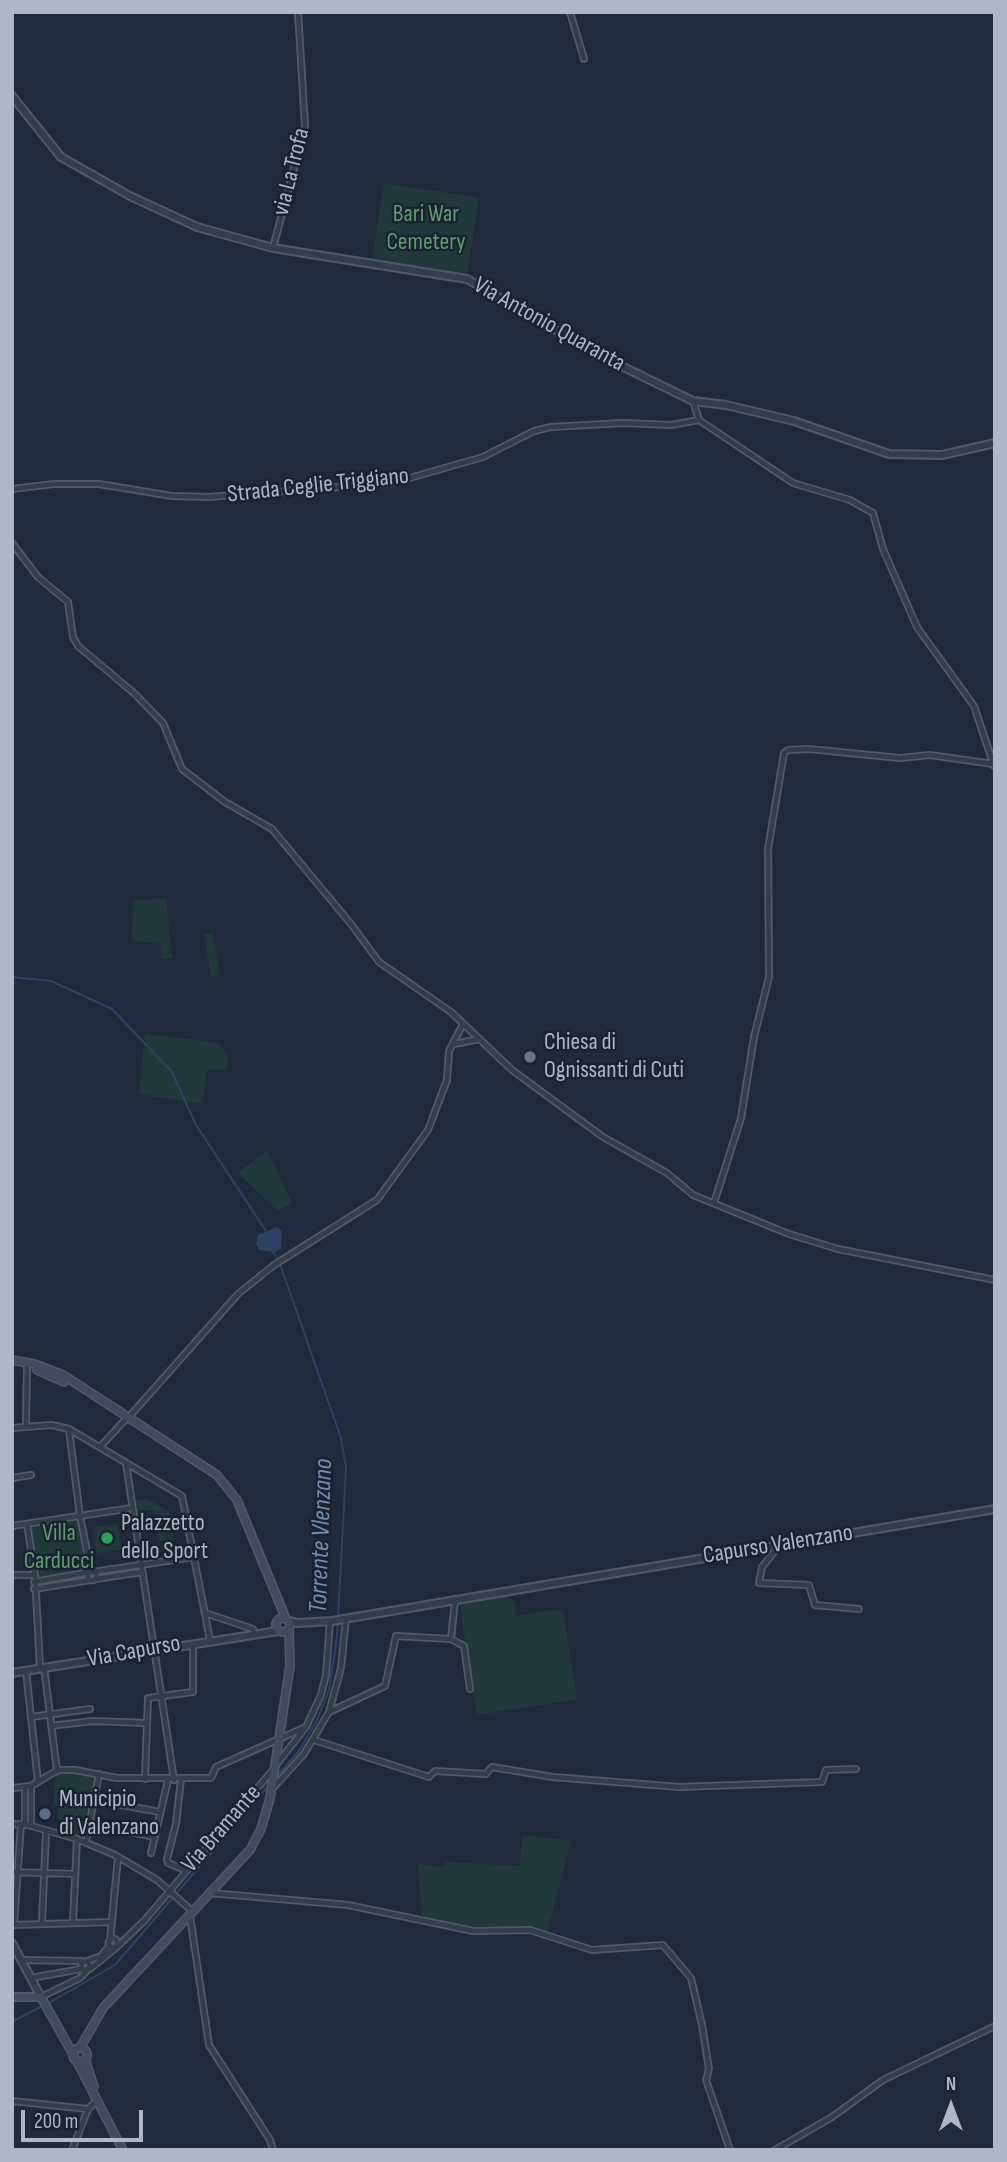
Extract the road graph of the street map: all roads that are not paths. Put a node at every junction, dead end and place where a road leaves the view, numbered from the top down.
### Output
1 (298, 12) edge
2 (570, 12) edge
3 (584, 59) dead end
4 (12, 96) edge
5 (273, 248) junction
6 (693, 401) junction
7 (699, 420) junction
8 (995, 443) edge
9 (12, 489) edge
10 (12, 543) edge
11 (994, 765) edge
12 (463, 1024) junction
13 (480, 1039) junction
14 (453, 1044) junction
15 (714, 1204) junction
16 (995, 1280) edge
17 (12, 1362) edge
18 (27, 1367) junction
19 (127, 1418) junction
20 (26, 1426) junction
21 (12, 1428) edge
22 (69, 1429) junction
23 (100, 1447) junction
24 (126, 1462) junction
25 (31, 1475) dead end
26 (12, 1478) edge
27 (132, 1508) junction
28 (995, 1509) edge
29 (79, 1516) junction
30 (27, 1524) junction
31 (12, 1526) edge
32 (779, 1545) junction
33 (194, 1557) junction
34 (141, 1565) junction
35 (130, 1566) junction
36 (91, 1572) junction
37 (142, 1572) junction
38 (131, 1573) junction
39 (12, 1575) edge
40 (35, 1575) junction
41 (92, 1579) junction
42 (46, 1580) junction
43 (34, 1582) junction
44 (47, 1587) junction
45 (34, 1589) junction
46 (456, 1599) junction
47 (859, 1609) dead end
48 (205, 1612) junction
49 (345, 1618) junction
50 (331, 1621) junction
51 (284, 1626) junction
52 (255, 1632) junction
53 (451, 1639) junction
54 (210, 1640) junction
55 (193, 1642) junction
56 (153, 1649) junction
57 (42, 1668) junction
58 (26, 1671) junction
59 (12, 1673) edge
60 (470, 1689) dead end
61 (160, 1695) junction
62 (90, 1709) dead end
63 (329, 1712) junction
64 (50, 1714) junction
65 (32, 1717) junction
66 (147, 1723) junction
67 (51, 1726) junction
68 (306, 1727) junction
69 (314, 1740) junction
70 (279, 1741) junction
71 (275, 1768) junction
72 (856, 1769) dead end
73 (57, 1771) junction
74 (99, 1774) junction
75 (145, 1779) junction
76 (181, 1779) junction
77 (171, 1780) junction
78 (38, 1782) junction
79 (28, 1787) junction
80 (12, 1788) edge
81 (272, 1789) junction
82 (94, 1800) junction
83 (160, 1812) junction
84 (12, 1824) edge
85 (89, 1824) junction
86 (25, 1825) junction
87 (46, 1832) junction
88 (155, 1837) junction
89 (77, 1839) junction
90 (86, 1842) junction
91 (151, 1853) dead end
92 (118, 1857) junction
93 (186, 1870) junction
94 (15, 1872) edge
95 (44, 1873) junction
96 (75, 1874) junction
97 (169, 1890) junction
98 (209, 1894) junction
99 (14, 1897) edge
100 (191, 1913) junction
101 (73, 1922) junction
102 (112, 1922) junction
103 (42, 1923) junction
104 (13, 1925) edge
105 (12, 1943) edge
106 (110, 1943) junction
107 (117, 1946) junction
108 (22, 1960) junction
109 (85, 1961) junction
110 (85, 1970) junction
111 (31, 1978) junction
112 (12, 1997) edge
113 (42, 1998) junction
114 (995, 2025) edge
115 (80, 2054) junction
116 (12, 2101) edge
117 (97, 2101) junction
118 (88, 2109) junction
119 (72, 2150) edge
120 (125, 2150) edge
121 (273, 2150) edge
122 (730, 2150) edge
123 (775, 2150) edge

1 - 5 street, via La Trofa
2 - 3 street
4 - 5 street, Via Antonio Quaranta
5 - 6 street, Via Antonio Quaranta
6 - 7 street
6 - 8 street, Via Antonio Quaranta
7 - 9 street, Strada Ceglie Triggiano
7 - 11 street
10 - 12 street
11 - 15 street
12 - 13 street
12 - 14 street
13 - 14 street
13 - 15 street
14 - 19 street
15 - 16 street
17 - 18 main road
17 - 19 main road
18 - 19 main road
18 - 20 street
19 - 23 street
19 - 51 main road
20 - 21 street
20 - 22 street
22 - 23 street
22 - 29 street
23 - 24 street
24 - 27 street
24 - 33 street
25 - 26 street
27 - 29 street
27 - 34 street
28 - 32 street, Capurso Valenzano
29 - 30 street
29 - 36 street
30 - 31 street
30 - 40 street
32 - 46 street, Capurso Valenzano
32 - 47 street
33 - 34 street
33 - 48 street
34 - 35 street
34 - 37 street
35 - 36 street
35 - 38 street
36 - 41 street
36 - 42 street
37 - 38 street
37 - 56 street
38 - 41 street
39 - 40 street
40 - 43 street
41 - 44 street
42 - 43 street
42 - 44 street
43 - 45 street
44 - 45 street
45 - 57 street
46 - 49 street, Via Capurso
46 - 53 street
48 - 52 street
48 - 54 street
49 - 50 street, Via Capurso
49 - 63 street
50 - 51 street, Via Capurso
50 - 68 street, Via Bramante
51 - 52 street, Via Capurso
51 - 70 main road
52 - 54 street, Via Capurso
53 - 60 street
53 - 63 street
54 - 55 street, Via Capurso
55 - 56 street, Via Capurso
55 - 61 street
56 - 57 street, Via Capurso
56 - 61 street
57 - 58 street, Via Capurso
57 - 64 street
58 - 59 street, Via Capurso
58 - 65 street
61 - 66 street
61 - 77 street
62 - 64 street
63 - 69 street
64 - 65 street
64 - 67 street
65 - 78 street
66 - 67 street
66 - 75 street
67 - 73 street
68 - 70 street
68 - 71 street, Via Bramante
69 - 72 street
69 - 81 street
70 - 71 main road
70 - 76 street
71 - 81 main road
71 - 93 street, Via Bramante
73 - 74 street
73 - 78 street
74 - 75 street
74 - 82 street
75 - 77 street
76 - 77 street
76 - 93 street
77 - 83 street
78 - 79 street
79 - 80 street
79 - 86 street
81 - 98 main road
82 - 83 street
82 - 85 street
83 - 88 street
84 - 86 street
85 - 88 street
85 - 90 street
86 - 87 street
86 - 94 street
87 - 89 street
87 - 95 street
88 - 91 street
89 - 90 street
89 - 96 street
90 - 92 street
92 - 97 street
92 - 102 street
93 - 97 street, Via Bramante
94 - 95 street
94 - 99 street
95 - 96 street
95 - 103 street
96 - 101 street
97 - 100 street
97 - 107 street, Via Bramante
98 - 100 main road
98 - 122 street
99 - 104 street
100 - 115 main road
100 - 121 street
101 - 102 street
101 - 103 street
102 - 106 street
103 - 104 street
105 - 108 street
106 - 107 street
106 - 109 street
107 - 110 street, Via Bramante
108 - 109 street
108 - 111 street
109 - 110 street
109 - 110 street
110 - 111 street
110 - 113 street, Via Bramante
111 - 113 street
112 - 113 main road
113 - 115 main road
114 - 123 street
115 - 117 main road
115 - 120 main road
116 - 118 street
117 - 118 street
117 - 120 main road
118 - 119 street

